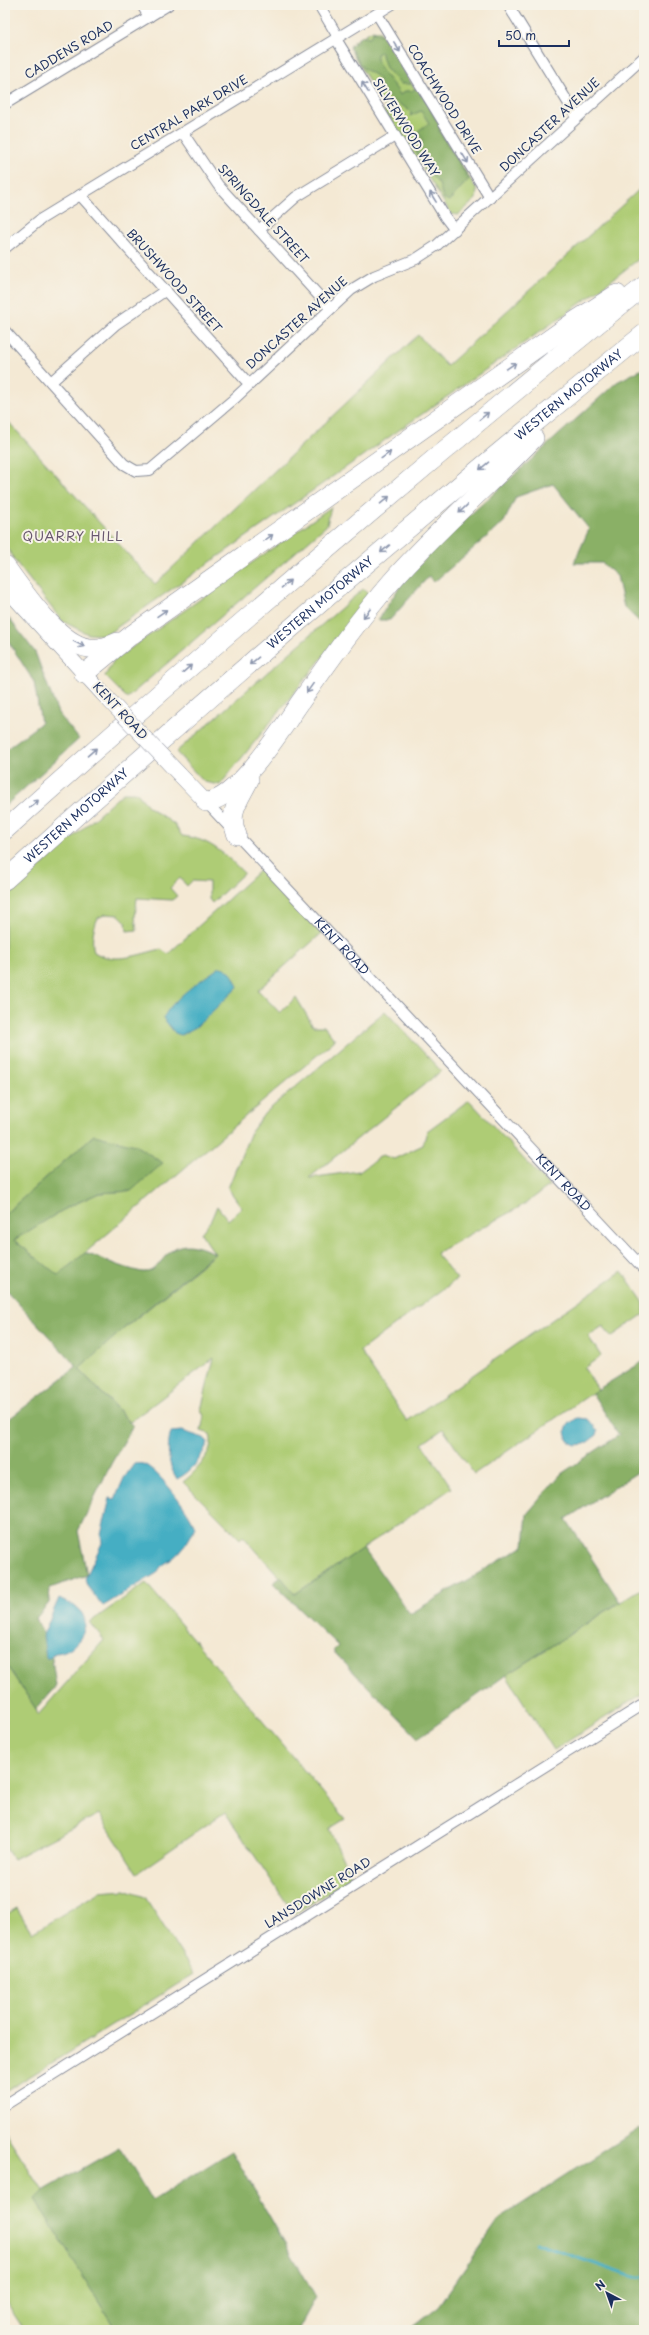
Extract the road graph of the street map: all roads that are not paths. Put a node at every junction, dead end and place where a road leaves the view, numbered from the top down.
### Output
1 (142, 5) edge
2 (168, 5) edge
3 (319, 5) edge
4 (391, 5) edge
5 (508, 5) edge
6 (377, 14) junction
7 (149, 16) junction
8 (337, 38) junction
9 (644, 57) edge
10 (5, 104) edge
11 (577, 117) junction
12 (183, 132) junction
13 (395, 136) junction
14 (80, 195) junction
15 (490, 198) junction
16 (259, 230) junction
17 (455, 230) junction
18 (5, 248) edge
19 (644, 278) edge
20 (644, 286) edge
21 (166, 290) junction
22 (330, 308) junction
23 (5, 331) edge
24 (644, 334) edge
25 (598, 372) junction
26 (51, 382) junction
27 (249, 384) junction
28 (5, 567) edge
29 (5, 588) edge
30 (39, 625) junction
31 (130, 636) junction
32 (84, 674) junction
33 (261, 758) junction
34 (206, 802) junction
35 (5, 830) edge
36 (238, 836) junction
37 (5, 880) edge
38 (644, 1269) edge
39 (644, 1704) edge
40 (5, 2105) edge

1 - 7 street
2 - 7 street, CADDENS ROAD
3 - 8 street, SILVERWOOD WAY
4 - 6 street, CENTRAL PARK DRIVE
5 - 11 street
6 - 8 street, CENTRAL PARK DRIVE
6 -> 15 street, COACHWOOD DRIVE
7 - 10 street, CADDENS ROAD
8 - 12 street, CENTRAL PARK DRIVE
13 -> 8 street, SILVERWOOD WAY
9 - 11 street, DONCASTER AVENUE
11 - 15 street, DONCASTER AVENUE
12 - 14 street, CENTRAL PARK DRIVE
12 - 16 street, SPRINGDALE STREET
13 - 16 street
17 -> 13 street, SILVERWOOD WAY
14 - 18 street, CENTRAL PARK DRIVE
14 - 21 street, BRUSHWOOD STREET
15 - 17 street, DONCASTER AVENUE
16 - 22 street, SPRINGDALE STREET
17 - 22 street, DONCASTER AVENUE
31 -> 19 highway
35 -> 20 highway
21 - 26 street
21 - 27 street, BRUSHWOOD STREET
22 - 27 street, DONCASTER AVENUE
23 - 26 street, DONCASTER AVENUE
24 - 25 highway, WESTERN MOTORWAY
25 -> 33 highway
25 -> 37 highway, WESTERN MOTORWAY
26 - 27 street, DONCASTER AVENUE
28 - 30 main road, KENT ROAD
28 -> 31 highway
29 - 30 main road, KENT ROAD
30 - 32 main road, KENT ROAD
31 - 32 highway
32 - 34 main road, KENT ROAD, bridge
33 - 34 highway
33 - 36 highway
34 - 36 street, KENT ROAD
36 - 38 street, KENT ROAD
39 - 40 street, LANSDOWNE ROAD

